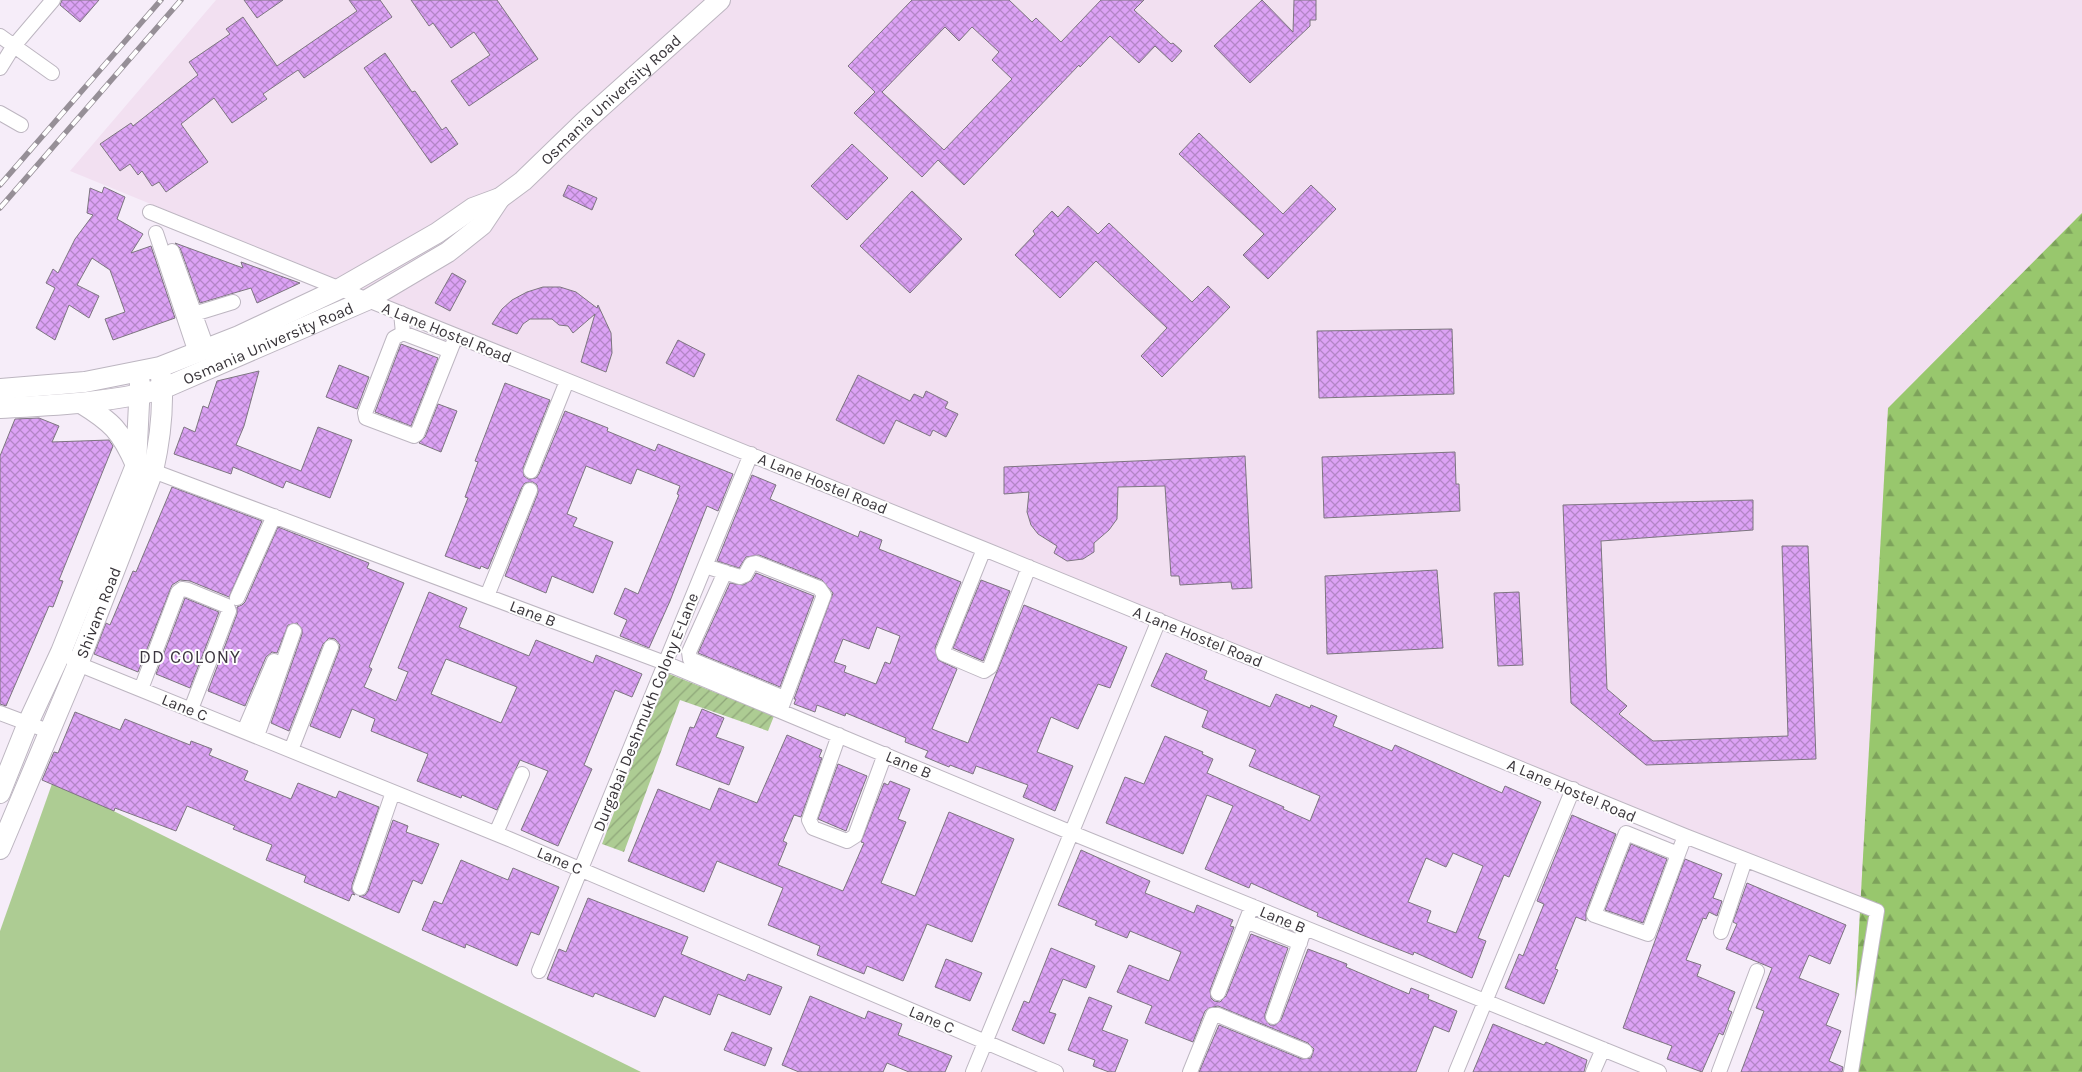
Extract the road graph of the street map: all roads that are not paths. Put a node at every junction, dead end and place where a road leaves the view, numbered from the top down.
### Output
1 (53, 0) edge
2 (720, 0) edge
3 (0, 36) edge
4 (13, 47) junction
5 (0, 68) edge
6 (52, 73) dead end
7 (0, 112) edge
8 (20, 125) dead end
9 (500, 198) junction
10 (150, 212) dead end
11 (156, 233) dead end
12 (172, 250) dead end
13 (341, 288) junction
14 (368, 300) junction
15 (233, 302) dead end
16 (401, 313) junction
17 (194, 314) junction
18 (402, 333) junction
19 (456, 336) junction
20 (201, 350) junction
21 (450, 352) junction
22 (160, 366) junction
23 (140, 371) junction
24 (567, 381) junction
25 (162, 389) junction
26 (140, 395) junction
27 (80, 403) junction
28 (1, 406) edge
29 (751, 454) junction
30 (145, 468) junction
31 (531, 471) dead end
32 (530, 490) dead end
33 (274, 516) junction
34 (984, 549) junction
35 (705, 566) junction
36 (1029, 567) junction
37 (725, 572) junction
38 (486, 596) junction
39 (237, 598) dead end
40 (1159, 620) junction
41 (294, 631) dead end
42 (331, 646) dead end
43 (61, 652) junction
44 (276, 657) dead end
45 (666, 663) junction
46 (78, 664) junction
47 (141, 689) junction
48 (782, 705) junction
49 (191, 709) junction
50 (0, 713) edge
51 (28, 723) junction
52 (48, 731) junction
53 (250, 734) junction
54 (839, 735) junction
55 (291, 750) junction
56 (885, 754) junction
57 (522, 774) dead end
58 (1573, 789) junction
59 (393, 792) junction
60 (0, 793) edge
61 (496, 833) junction
62 (1072, 833) junction
63 (1685, 836) junction
64 (0, 849) edge
65 (1678, 854) junction
66 (1745, 860) junction
67 (581, 869) junction
68 (360, 888) dead end
69 (1252, 906) junction
70 (1246, 921) junction
71 (1305, 928) junction
72 (1721, 932) dead end
73 (1300, 943) junction
74 (539, 971) dead end
75 (1757, 971) dead end
76 (1218, 993) dead end
77 (1485, 1002) junction
78 (1272, 1017) dead end
79 (985, 1042) junction
80 (1603, 1049) junction
81 (1306, 1051) dead end
82 (972, 1072) edge
83 (1056, 1072) edge
84 (1190, 1072) edge
85 (1456, 1072) edge
86 (1593, 1072) edge
87 (1659, 1072) edge
88 (1719, 1072) edge
89 (1851, 1072) edge

1 - 4 street
2 - 9 main road, Osmania University Road
3 - 4 street
4 - 5 street
4 - 6 street
7 - 8 street
9 - 13 main road, Osmania University Road
9 - 14 main road, Osmania University Road
10 - 13 street, A Lane Hostel Road
11 - 20 street
12 - 17 street
13 - 14 street, A Lane Hostel Road
13 - 20 main road, Osmania University Road
14 - 16 street, A Lane Hostel Road
14 - 25 main road, Osmania University Road
15 - 17 street
16 - 18 street
16 - 19 street, A Lane Hostel Road
17 - 20 street
18 - 21 street
18 - 21 street
19 - 21 street
19 - 24 street, A Lane Hostel Road
20 - 22 main road, Osmania University Road
22 - 23 main road, Osmania University Road
22 - 25 main road, Shivam Road
23 - 26 main road, Shivam Road
23 - 28 main road, Osmania University Road
24 - 29 street, A Lane Hostel Road
24 - 31 street
25 - 26 main road, Osmania University Road
25 - 30 main road, Shivam Road
26 - 27 main road, Osmania University Road
26 - 30 main road, Shivam Road
27 - 28 main road, Osmania University Road
27 - 30 main road
29 - 34 street, A Lane Hostel Road
29 - 35 street, Durgabai Deshmukh Colony E-Lane
30 - 33 street, Lane B
30 - 43 main road, Shivam Road
30 - 46 main road, Shivam Road
32 - 38 street
33 - 38 street, Lane B
33 - 39 street
34 - 36 street, A Lane Hostel Road
34 - 36 street
35 - 37 street
35 - 45 street, Durgabai Deshmukh Colony E-Lane
36 - 40 street, A Lane Hostel Road
37 - 48 street
37 - 48 street
38 - 45 street, Lane B
40 - 58 street, A Lane Hostel Road
40 - 62 street
41 - 53 street
42 - 55 street
43 - 46 street, Lane C
43 - 51 main road, Shivam Road
44 - 53 street
45 - 48 street, Lane B
45 - 67 street, Durgabai Deshmukh Colony E-Lane
46 - 47 street, Lane C
46 - 52 main road, Shivam Road
47 - 49 street, Lane C
47 - 49 street
48 - 54 street, Lane B
49 - 53 street, Lane C
50 - 51 street
51 - 52 street
51 - 60 main road, Shivam Road
52 - 64 main road, Shivam Road
53 - 55 street, Lane C
54 - 56 street, Lane B
54 - 56 street
55 - 59 street, Lane C
56 - 62 street, Lane B
57 - 61 street
58 - 63 street, A Lane Hostel Road
58 - 77 street
59 - 61 street, Lane C
59 - 68 street
61 - 67 street, Lane C
62 - 69 street, Lane B
62 - 79 street
63 - 65 street
63 - 66 street, A Lane Hostel Road
65 - 65 street
66 - 72 street
66 - 89 street, A Lane Hostel Road
67 - 74 street, Durgabai Deshmukh Colony E-Lane
67 - 79 street, Lane C
69 - 70 street
69 - 71 street, Lane B
70 - 73 street
70 - 76 street
71 - 73 street
71 - 77 street, Lane B
73 - 78 street
75 - 88 street
77 - 80 street, Lane B
77 - 85 street
79 - 82 street
79 - 83 street, Lane C
80 - 86 street
80 - 87 street, Lane B
81 - 84 street

